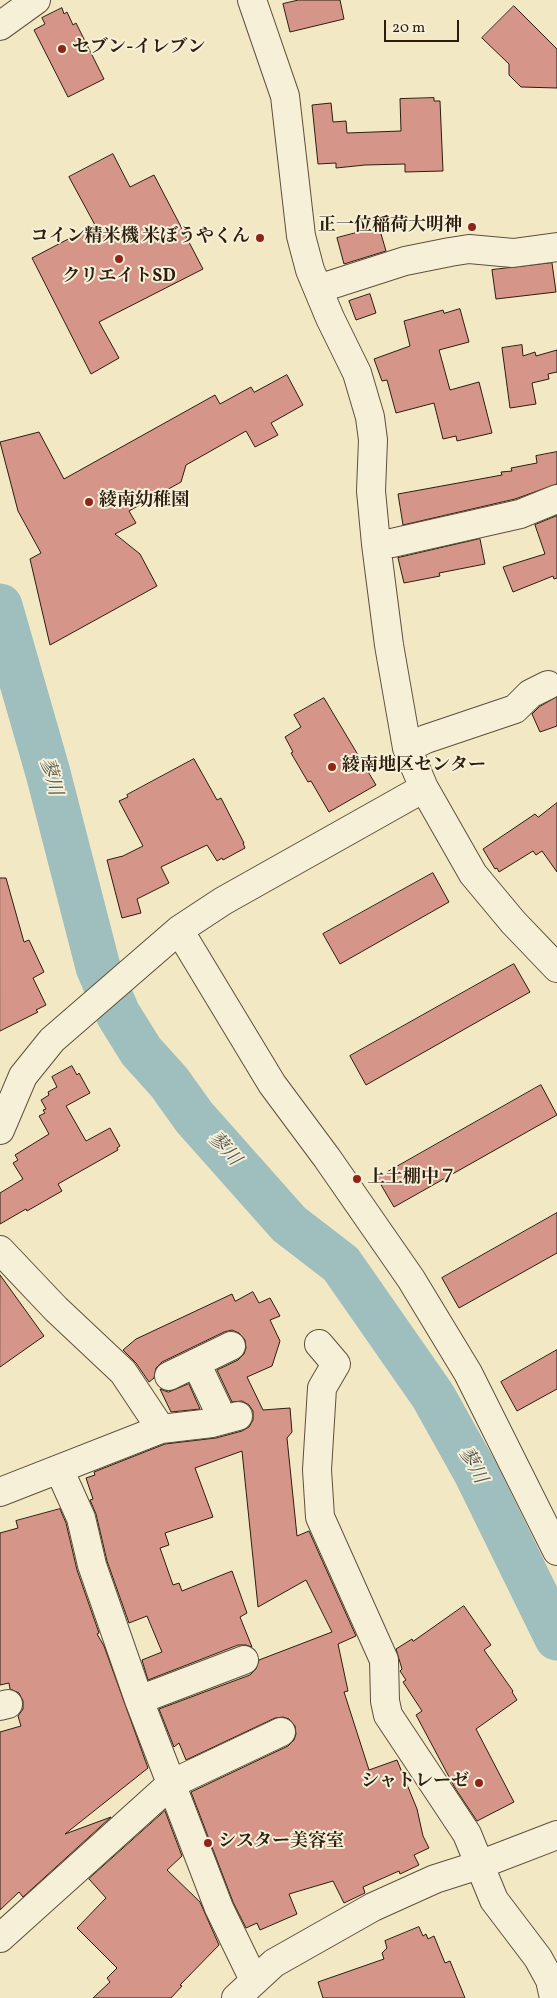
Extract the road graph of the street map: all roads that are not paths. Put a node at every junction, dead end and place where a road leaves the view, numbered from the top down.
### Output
1 (36, 0) edge
2 (252, 0) edge
3 (0, 26) edge
4 (557, 247) edge
5 (318, 289) junction
6 (557, 499) edge
7 (376, 544) junction
8 (548, 685) dead end
9 (407, 748) junction
10 (424, 788) junction
11 (179, 930) junction
12 (557, 968) edge
13 (0, 1130) edge
14 (0, 1250) edge
15 (319, 1344) dead end
16 (231, 1346) dead end
17 (196, 1363) junction
18 (169, 1376) dead end
19 (161, 1429) junction
20 (59, 1469) junction
21 (5, 1481) edge
22 (557, 1551) edge
23 (244, 1660) dead end
24 (139, 1700) junction
25 (281, 1732) dead end
26 (171, 1784) junction
27 (557, 1835) edge
28 (480, 1865) junction
29 (0, 1938) edge
30 (245, 1989) edge
31 (554, 1998) edge

1 - 3 street
2 - 5 street
4 - 5 street
5 - 7 street
6 - 7 street
7 - 9 street
8 - 9 street
9 - 10 street
10 - 11 street
10 - 12 street
11 - 13 street
11 - 22 street
14 - 19 street
15 - 28 street
16 - 17 street
17 - 18 street
17 - 19 street
19 - 20 street
20 - 21 street
20 - 24 street
23 - 24 street
24 - 26 street
25 - 26 street
26 - 29 street
26 - 30 street
27 - 28 street
28 - 30 street
28 - 31 street

